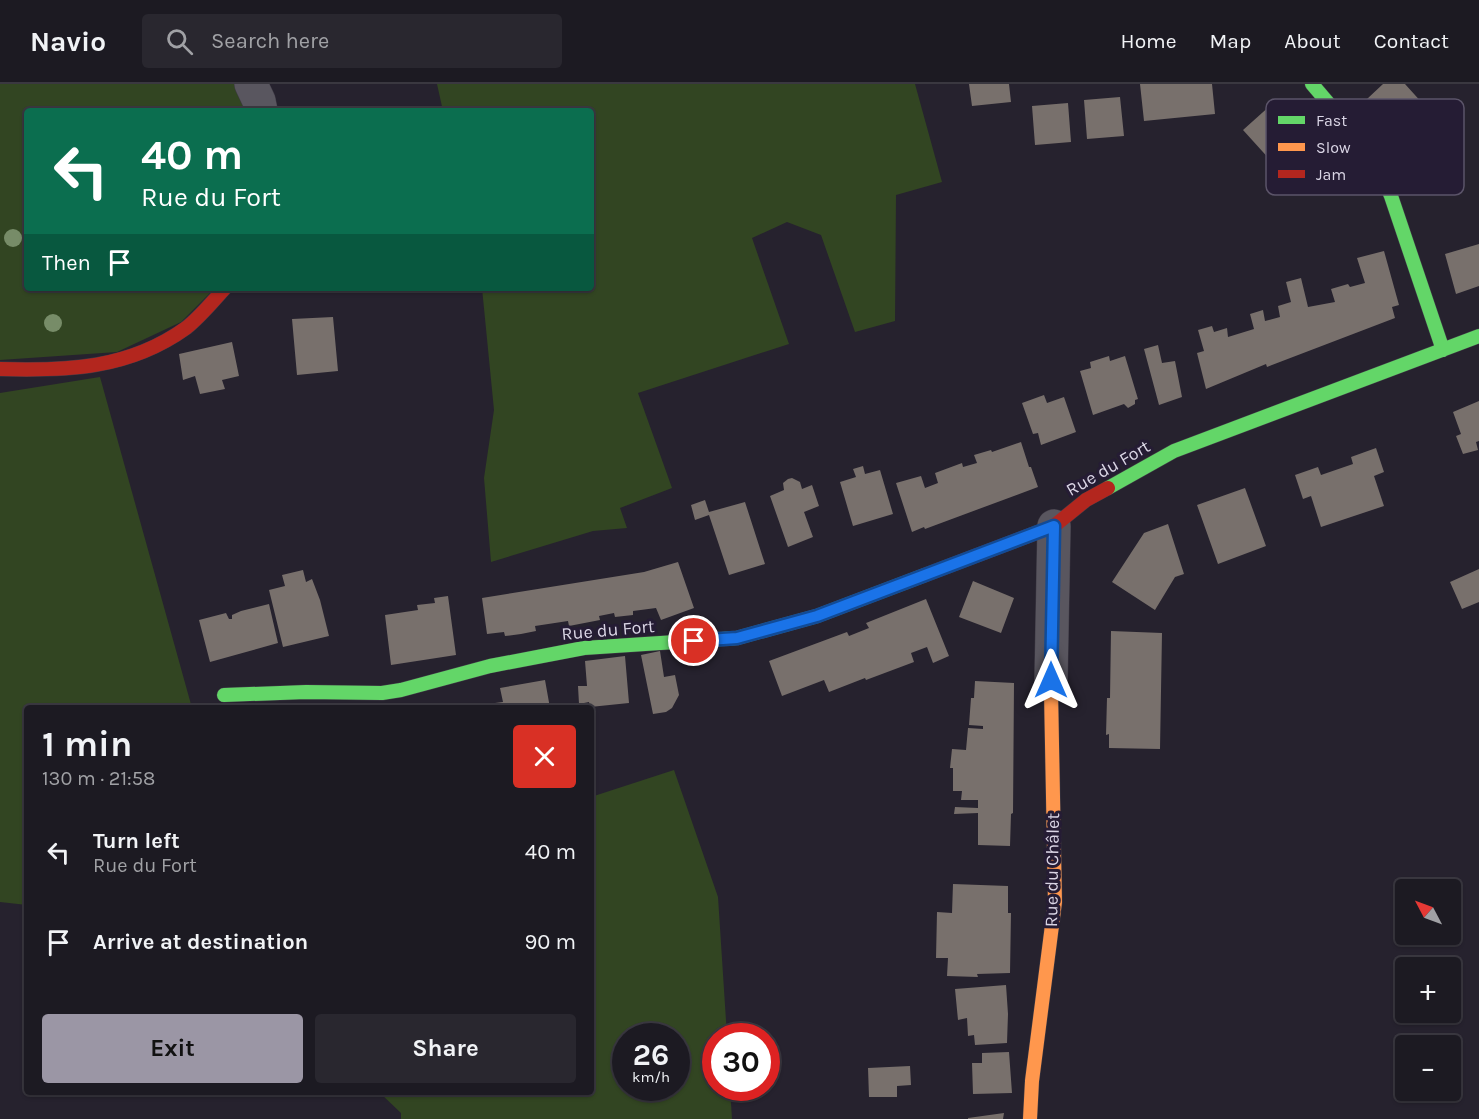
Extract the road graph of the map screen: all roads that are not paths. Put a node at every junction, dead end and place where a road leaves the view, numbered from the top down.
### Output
1 (251, 84) edge
2 (1312, 84) edge
3 (1325, 99) edge
4 (261, 108) edge
5 (1391, 195) edge
6 (222, 291) edge
7 (1479, 336) edge
8 (1443, 350) junction
9 (0, 369) edge
10 (1054, 526) junction
11 (1051, 685) joint
12 (224, 695) dead end
13 (1030, 1119) edge

1 - 4 street
2 - 3 street
5 - 8 street
6 - 9 street
7 - 8 street, Rue du Fort
8 - 10 street, Rue du Fort
10 - 11 street, Rue du Châlet
10 - 12 street, Rue du Fort
11 - 13 street, Rue du Châlet

